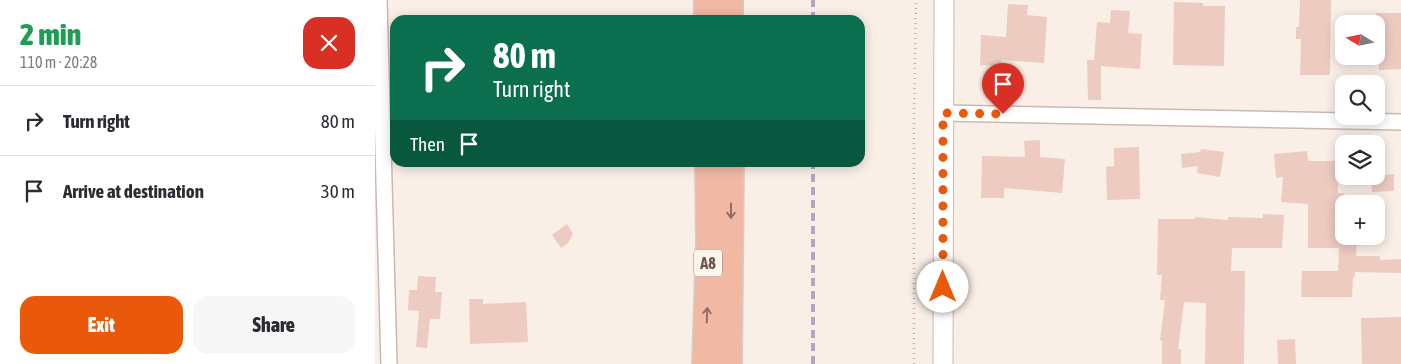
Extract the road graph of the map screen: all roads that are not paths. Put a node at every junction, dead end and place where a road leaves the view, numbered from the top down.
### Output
1 (379, 0) edge
2 (707, 0) edge
3 (730, 0) edge
4 (944, 0) edge
5 (707, 15) edge
6 (730, 15) edge
7 (943, 113) junction
8 (1401, 122) edge
9 (708, 167) edge
10 (731, 167) edge
11 (389, 364) edge
12 (705, 364) edge
13 (729, 364) edge
14 (943, 364) edge

1 - 11 street
2 - 5 highway
3 - 6 highway
4 - 7 street
7 - 8 street
7 - 14 street
12 -> 9 highway, A8
10 -> 13 highway, A8

